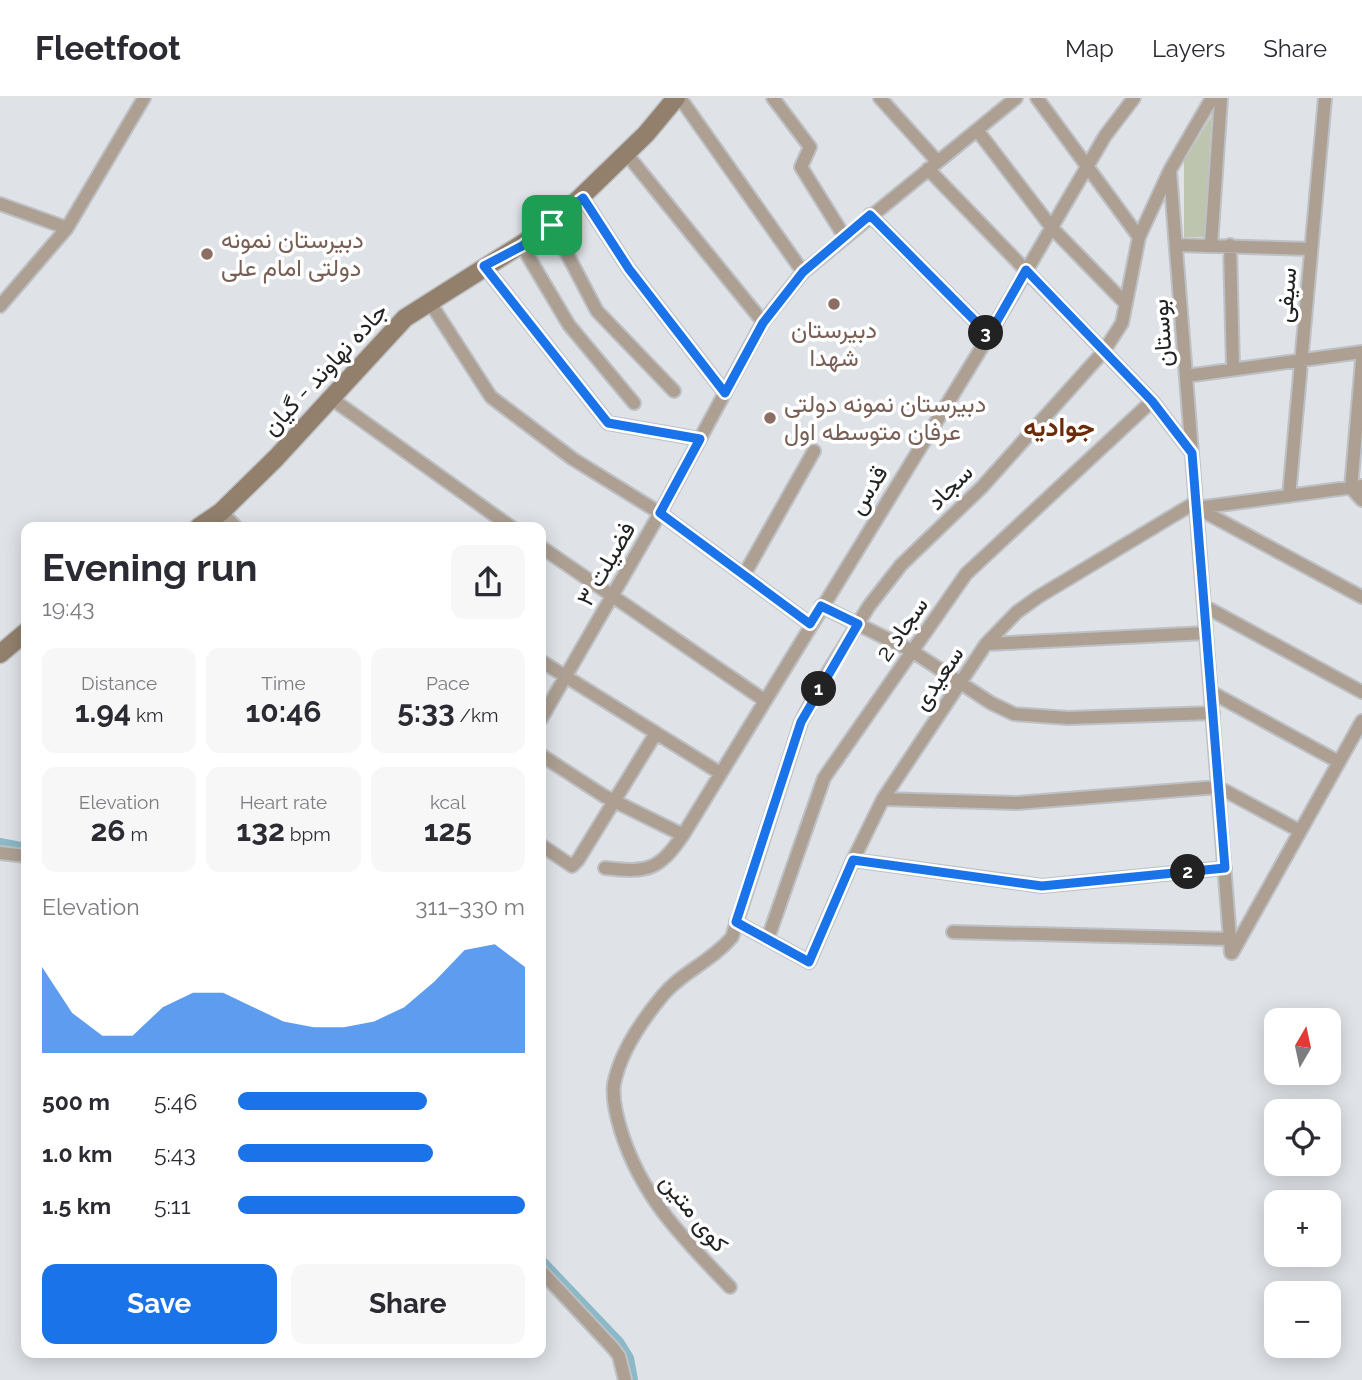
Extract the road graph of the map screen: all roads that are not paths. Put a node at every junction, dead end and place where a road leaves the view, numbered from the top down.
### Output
1 (144, 98) edge
2 (664, 98) edge
3 (678, 98) edge
4 (772, 98) edge
5 (880, 98) edge
6 (1016, 98) edge
7 (1134, 98) edge
8 (1212, 98) edge
9 (1221, 98) edge
10 (1325, 98) edge
11 (1043, 100) edge
12 (976, 130) junction
13 (625, 152) junction
14 (933, 165) junction
15 (1088, 166) junction
16 (1170, 170) junction
17 (583, 198) junction
18 (0, 204) edge
19 (870, 215) junction
20 (552, 225) junction
21 (68, 228) junction
22 (1052, 228) junction
23 (844, 236) junction
24 (1139, 237) junction
25 (1176, 245) junction
26 (1211, 245) junction
27 (1230, 245) junction
28 (522, 246) junction
29 (1311, 249) junction
30 (484, 266) junction
31 (1026, 270) junction
32 (803, 272) junction
33 (429, 301) junction
34 (1126, 304) junction
35 (0, 306) edge
36 (763, 323) junction
37 (989, 335) junction
38 (1104, 351) junction
39 (1362, 352) edge
40 (1301, 360) junction
41 (1362, 361) edge
42 (1233, 369) junction
43 (1186, 376) junction
44 (674, 391) dead end
45 (725, 393) junction
46 (332, 399) junction
47 (1152, 401) junction
48 (634, 403) dead end
49 (700, 439) junction
50 (814, 451) dead end
51 (1192, 453) junction
52 (1356, 487) edge
53 (1289, 496) junction
54 (1362, 500) edge
55 (1196, 505) junction
56 (221, 512) junction
57 (660, 513) junction
58 (207, 522) edge
59 (231, 522) edge
60 (505, 522) edge
61 (546, 550) edge
62 (744, 575) junction
63 (612, 595) junction
64 (1362, 597) edge
65 (821, 606) junction
66 (1204, 606) junction
67 (810, 624) junction
68 (858, 624) junction
69 (1206, 633) junction
70 (21, 636) edge
71 (986, 644) junction
72 (912, 651) junction
73 (0, 654) edge
74 (546, 664) edge
75 (565, 677) junction
76 (960, 683) junction
77 (1211, 692) junction
78 (1362, 692) edge
79 (764, 700) junction
80 (546, 710) edge
81 (1213, 713) junction
82 (1362, 722) edge
83 (656, 733) junction
84 (546, 758) edge
85 (1339, 762) junction
86 (720, 773) junction
87 (1219, 787) junction
88 (883, 799) junction
89 (616, 800) junction
90 (1300, 831) junction
91 (683, 835) junction
92 (546, 848) edge
93 (0, 853) edge
94 (21, 855) edge
95 (853, 860) junction
96 (605, 868) dead end
97 (1225, 868) junction
98 (737, 919) junction
99 (953, 932) dead end
100 (768, 937) junction
101 (1230, 939) junction
102 (546, 1276) edge
103 (730, 1287) dead end
104 (625, 1380) edge

1 - 21 street
2 - 13 main road, جاده نهاوند - گیان
3 - 13 main road, جاده نهاوند - گیان
3 - 32 street
4 - 23 street
5 - 14 street
6 - 12 street, فضیلت ۳
7 - 15 street, قدس
8 - 16 street, سجاد
9 - 26 street
10 - 29 street, سیفی
11 - 15 street
12 - 14 street, فضیلت ۳
12 - 22 street
13 - 17 main road, جاده نهاوند - گیان
13 - 36 street
14 - 19 street, فضیلت ۳
14 - 31 street
15 - 22 street, قدس
15 - 24 street
16 - 24 street, سجاد
16 - 25 street, بوستان
17 - 20 main road, جاده نهاوند - گیان
17 - 45 street
18 - 21 street
19 - 23 street, فضیلت ۳
19 - 37 street
20 - 28 main road, جاده نهاوند - گیان
20 - 44 street
21 - 35 street
22 - 31 street, قدس
22 - 34 street
23 - 32 street, فضیلت ۳
24 - 34 street, سجاد
25 - 26 street
25 - 43 street, بوستان
26 - 27 street
27 - 29 street
27 - 42 street
28 - 30 main road, جاده نهاوند - گیان
28 - 48 street
29 - 40 street, سیفی
30 - 33 main road, جاده نهاوند - گیان
30 - 49 street
31 - 37 street, قدس
31 - 38 street
32 - 36 street, فضیلت ۳
33 - 46 main road, جاده نهاوند - گیان
33 - 57 street
34 - 38 street, سجاد
36 - 45 street, فضیلت ۳
37 - 65 street, قدس
38 - 47 street
38 - 68 street, سجاد
39 - 40 street
40 - 42 street
40 - 53 street, سیفی
41 - 52 street
42 - 43 street
43 - 51 street, بوستان
45 - 49 street, فضیلت ۳
46 - 56 main road, جاده نهاوند - گیان
46 - 60 street
47 - 51 street
47 - 72 street, سجاد 2
49 - 57 street, فضیلت ۳
50 - 62 street
51 - 55 street, بوستان
52 - 53 street
52 - 54 street
53 - 55 street
55 - 64 street
55 - 66 street, بوستان
55 - 71 street, سعیدی
56 - 58 main road, جاده نهاوند - گیان
56 - 59 street
57 - 62 street
57 - 63 street, فضیلت ۳
61 - 63 street
62 - 67 street
63 - 75 street, فضیلت ۳
63 - 79 street
65 - 67 street, قدس
65 - 68 street
66 - 69 street, بوستان
66 - 78 street
67 - 79 street, قدس
68 - 72 street
68 - 98 street, سجاد
69 - 71 street
69 - 77 street, بوستان
70 - 73 main road
71 - 76 street, سعیدی
72 - 76 street
72 - 100 street, سجاد 2
74 - 75 street
75 - 80 street, فضیلت ۳
75 - 83 street
76 - 81 street
76 - 88 street, سعیدی
77 - 81 street, بوستان
77 - 85 street
79 - 86 street, قدس
81 - 87 street, بوستان
82 - 85 street
83 - 86 street
83 - 89 street
84 - 89 street
85 - 90 street
86 - 91 street, قدس
87 - 88 street
87 - 90 street
87 - 97 street, بوستان
88 - 95 street, سعیدی
89 - 91 street
89 - 92 street
90 - 101 street, بوستان
91 - 96 street, قدس
93 - 94 street
95 - 97 street
95 - 100 street, سعیدی
97 - 101 street, بوستان
98 - 100 street
98 - 103 street, کوی متین
99 - 101 street
102 - 104 street

